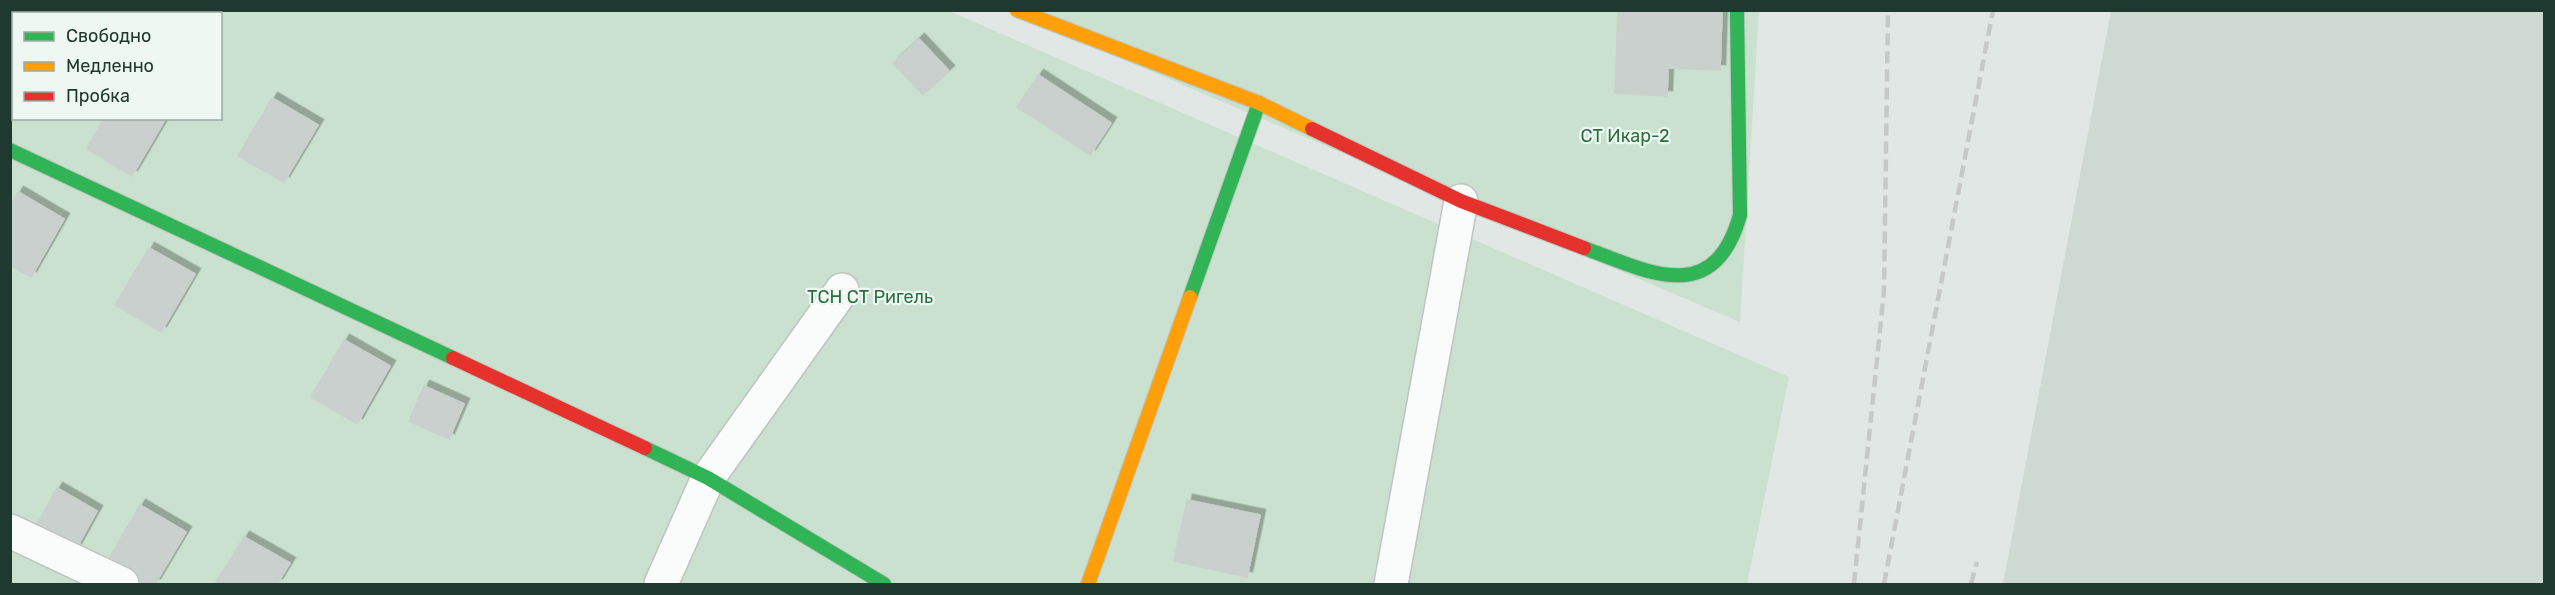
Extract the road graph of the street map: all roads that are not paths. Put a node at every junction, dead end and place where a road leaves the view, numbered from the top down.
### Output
1 (1017, 10) edge
2 (1737, 10) edge
3 (1259, 103) junction
4 (10, 150) edge
5 (1461, 201) junction
6 (842, 290) dead end
7 (708, 478) junction
8 (10, 531) edge
9 (122, 585) edge
10 (661, 585) edge
11 (884, 585) edge
12 (1088, 585) edge
13 (1391, 585) edge

1 - 3 street
2 - 5 street
3 - 5 street
3 - 12 street
4 - 7 street
5 - 13 street
6 - 7 street
7 - 10 street
7 - 11 street
8 - 9 street

